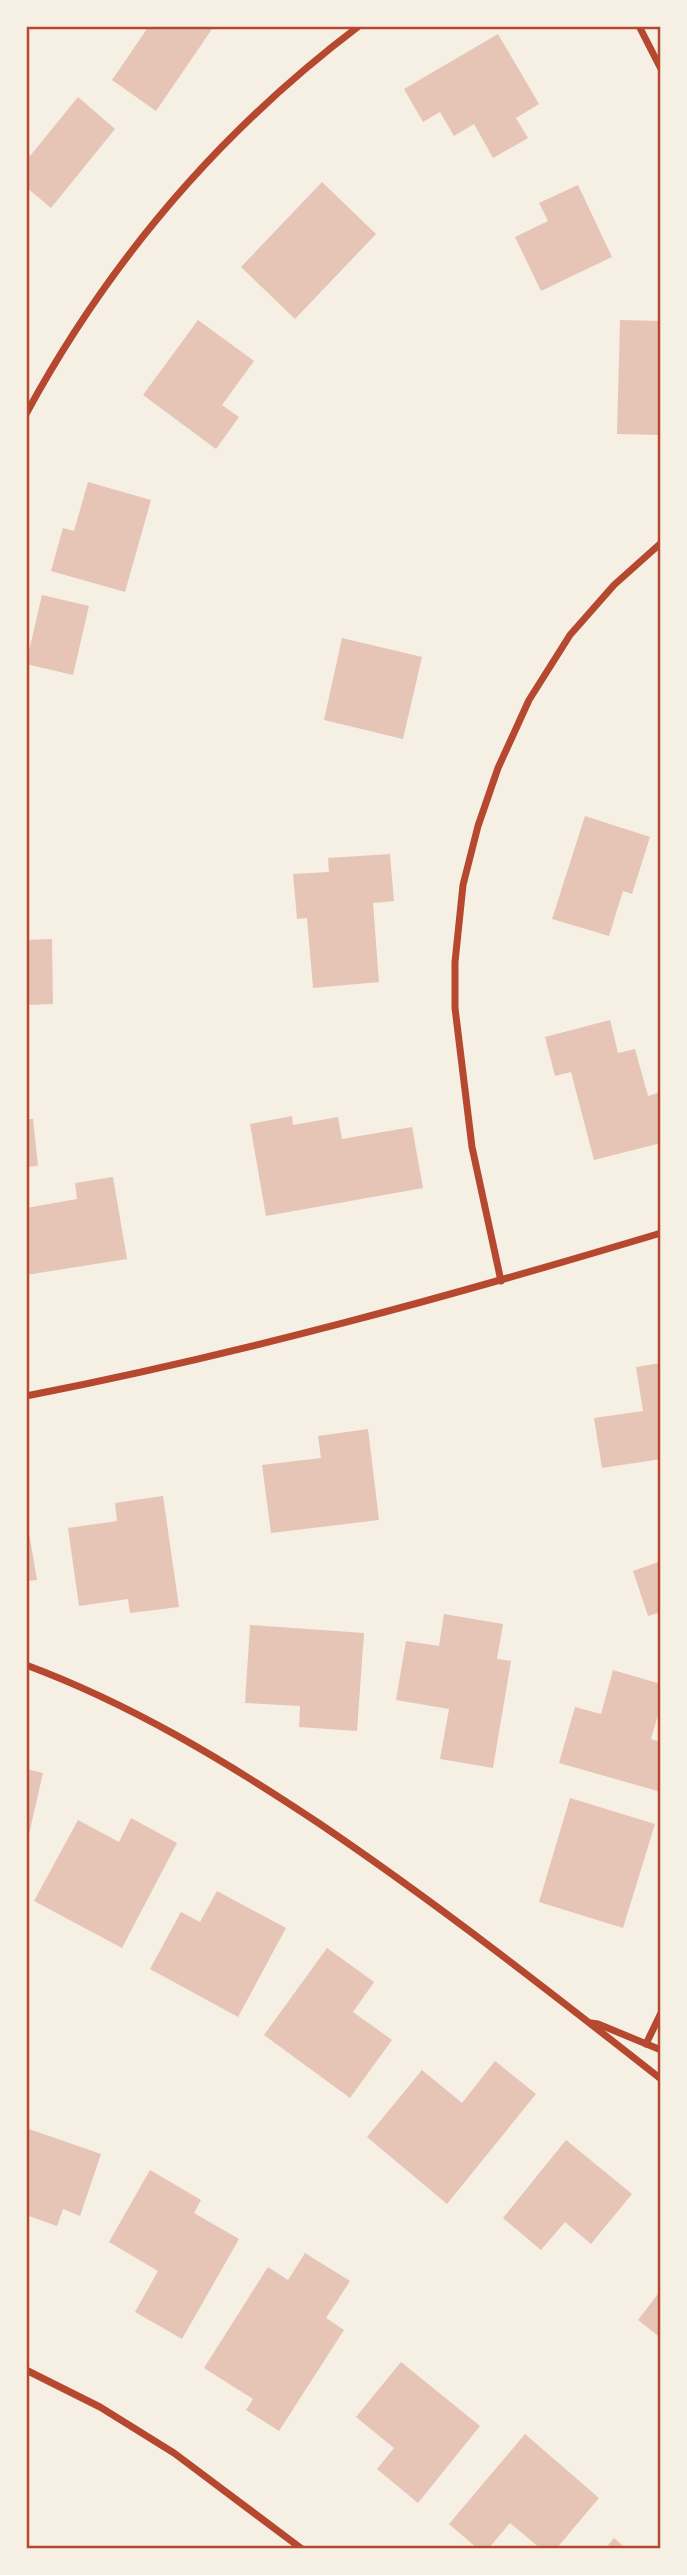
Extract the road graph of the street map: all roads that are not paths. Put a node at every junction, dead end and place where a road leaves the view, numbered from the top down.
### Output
1 (359, 26) edge
2 (639, 26) edge
3 (661, 69) edge
4 (26, 414) edge
5 (661, 543) edge
6 (661, 1233) edge
7 (501, 1281) junction
8 (26, 1396) edge
9 (26, 1665) edge
10 (661, 2013) edge
11 (590, 2023) junction
12 (646, 2044) junction
13 (661, 2050) edge
14 (661, 2079) edge
15 (26, 2370) edge
16 (302, 2549) edge

1 - 4 street
2 - 3 street
5 - 7 street
6 - 7 street
7 - 8 street
9 - 11 street
10 - 12 street
11 - 12 street
11 - 14 street
12 - 13 street
15 - 16 street

